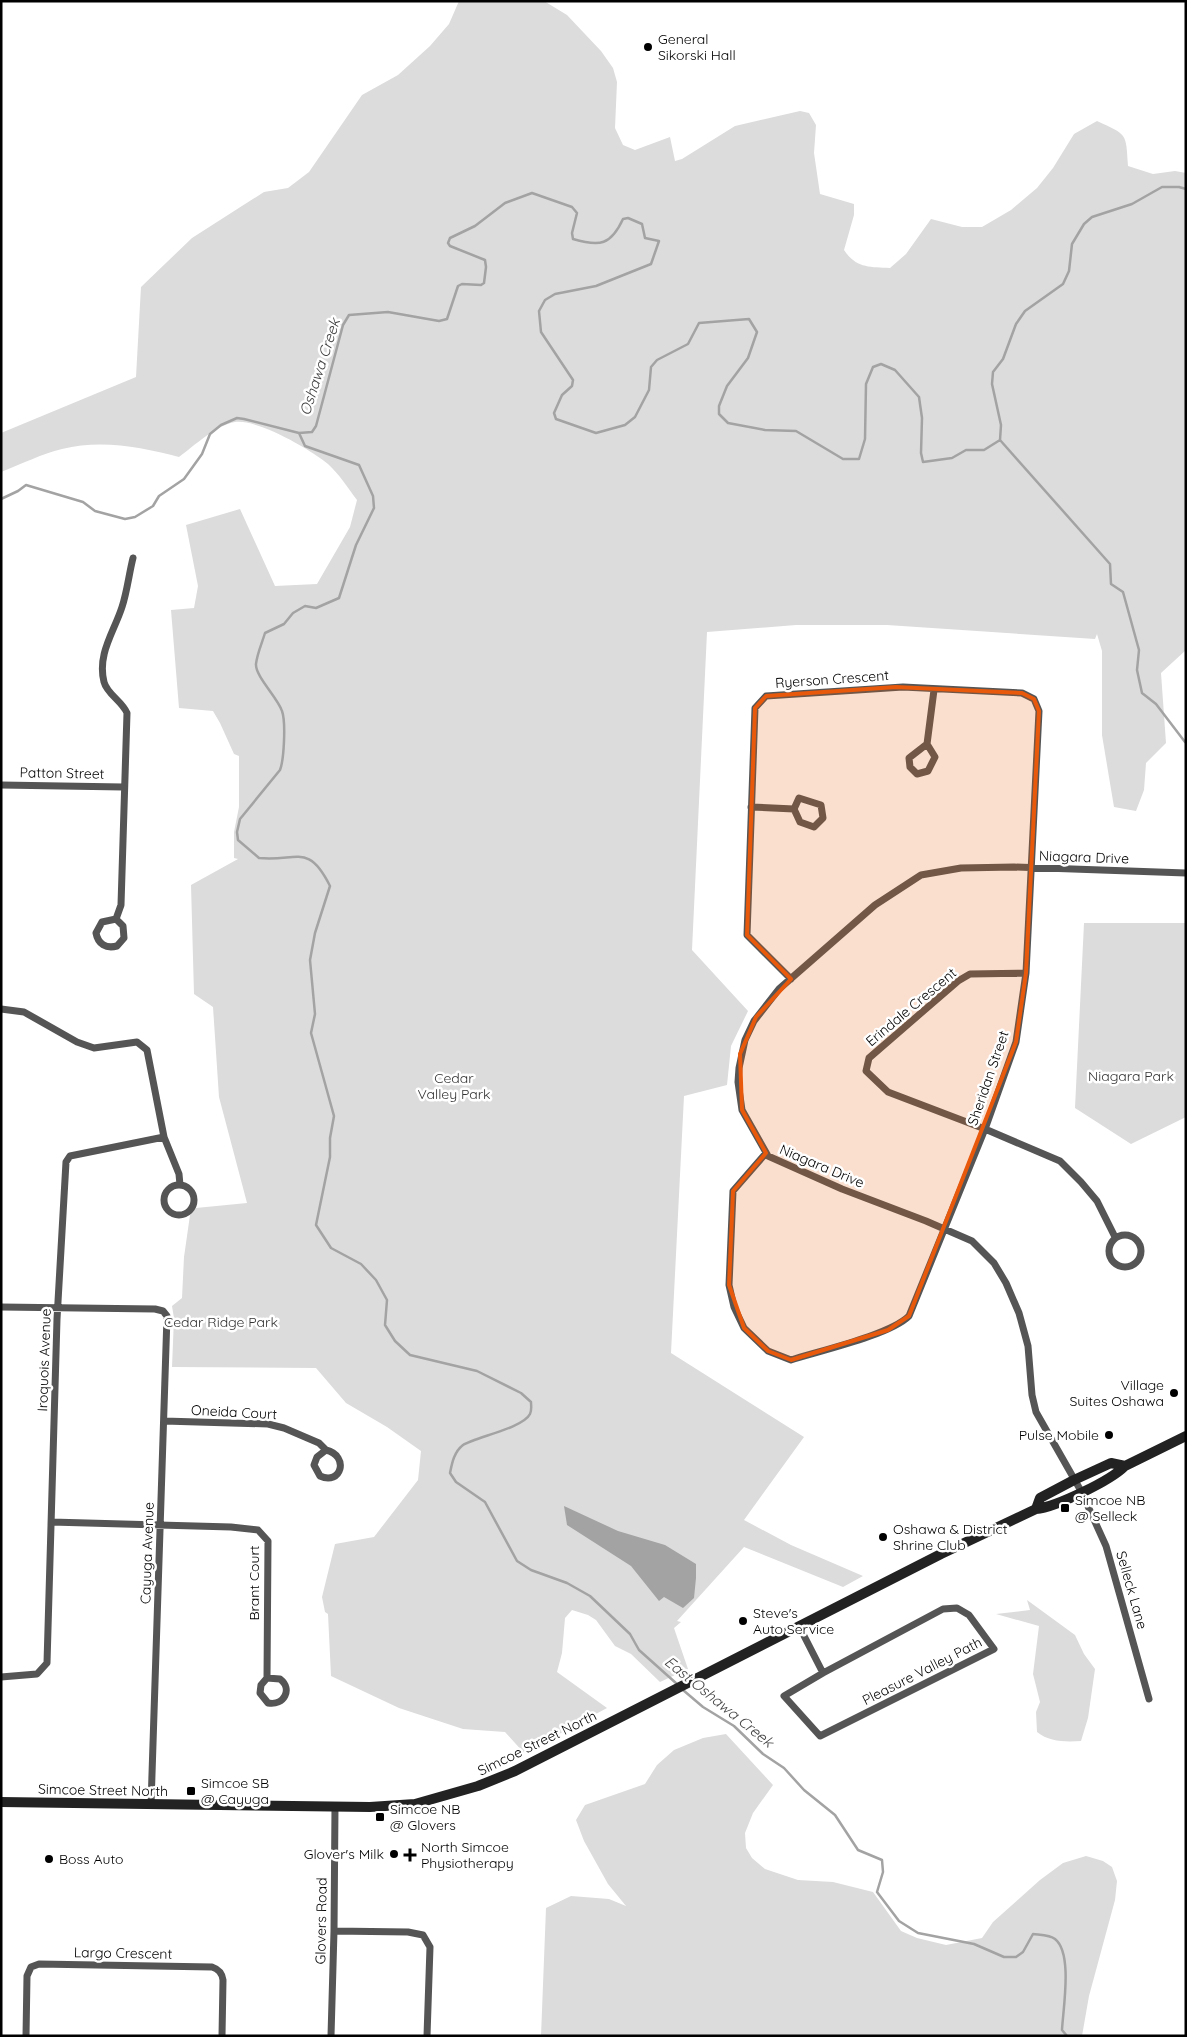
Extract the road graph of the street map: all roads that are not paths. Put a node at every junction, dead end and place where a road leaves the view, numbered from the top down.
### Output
1 (133, 558) dead end
2 (934, 690) junction
3 (927, 744) dead end
4 (1, 785) edge
5 (123, 787) junction
6 (751, 807) junction
7 (794, 809) junction
8 (1031, 868) junction
9 (1186, 873) edge
10 (116, 919) junction
11 (1026, 973) junction
12 (791, 979) junction
13 (1, 1009) edge
14 (985, 1128) junction
15 (164, 1137) junction
16 (766, 1152) junction
17 (180, 1184) junction
18 (945, 1229) junction
19 (1116, 1237) junction
20 (1, 1307) edge
21 (58, 1308) junction
22 (164, 1421) junction
23 (1186, 1436) edge
24 (326, 1450) dead end
25 (1125, 1466) junction
26 (1074, 1480) junction
27 (1081, 1491) junction
28 (1036, 1509) junction
29 (51, 1522) junction
30 (160, 1526) junction
31 (799, 1626) junction
32 (823, 1673) junction
33 (1, 1677) edge
34 (267, 1678) dead end
35 (1150, 1700) dead end
36 (1, 1802) edge
37 (151, 1805) junction
38 (335, 1807) junction
39 (334, 1931) junction
40 (26, 2036) edge
41 (222, 2036) edge
42 (331, 2036) edge
43 (427, 2036) edge

1 - 5 street
2 - 3 street
2 - 6 street, Ryerson Crescent
2 - 8 street, Ryerson Crescent
4 - 5 street, Patton Street
5 - 10 street
6 - 7 street
6 - 12 street, Ryerson Crescent
7 - 7 street
8 - 9 street, Niagara Drive
8 - 11 street, Sheridan Street
8 - 12 street, Niagara Drive
10 - 10 street
11 - 14 street, Sheridan Street
11 - 14 street, Erindale Crescent
12 - 16 street, Niagara Drive
13 - 15 street
14 - 18 street, Sheridan Street
14 - 19 street
15 - 17 street
15 - 21 street, Iroquois Avenue
16 - 18 street, Niagara Drive
16 - 18 street, Sheridan Street
17 - 17 street
18 - 26 street, Niagara Drive
19 - 19 street
20 - 21 street
21 - 22 street, Cayuga Avenue
21 - 29 street, Iroquois Avenue
22 - 24 street, Oneida Court
22 - 30 street, Cayuga Avenue
23 - 25 main road, Simcoe Street North
25 - 26 main road, Simcoe Street North
25 - 27 main road, Simcoe Street North
26 - 27 street, Niagara Drive
26 - 28 main road, Simcoe Street North
27 - 28 main road, Simcoe Street North
27 - 35 street, Selleck Lane
28 - 31 main road, Simcoe Street North
29 - 30 street
29 - 33 street, Iroquois Avenue
30 - 34 street, Brant Court
30 - 37 street, Cayuga Avenue
31 - 32 street
31 - 38 main road, Simcoe Street North
32 - 32 street, Pleasure Valley Path
36 - 37 main road, Simcoe Street North
37 - 38 main road, Simcoe Street North
38 - 39 street, Glovers Road
39 - 42 street, Glovers Road
39 - 43 street
40 - 41 street, Largo Crescent

